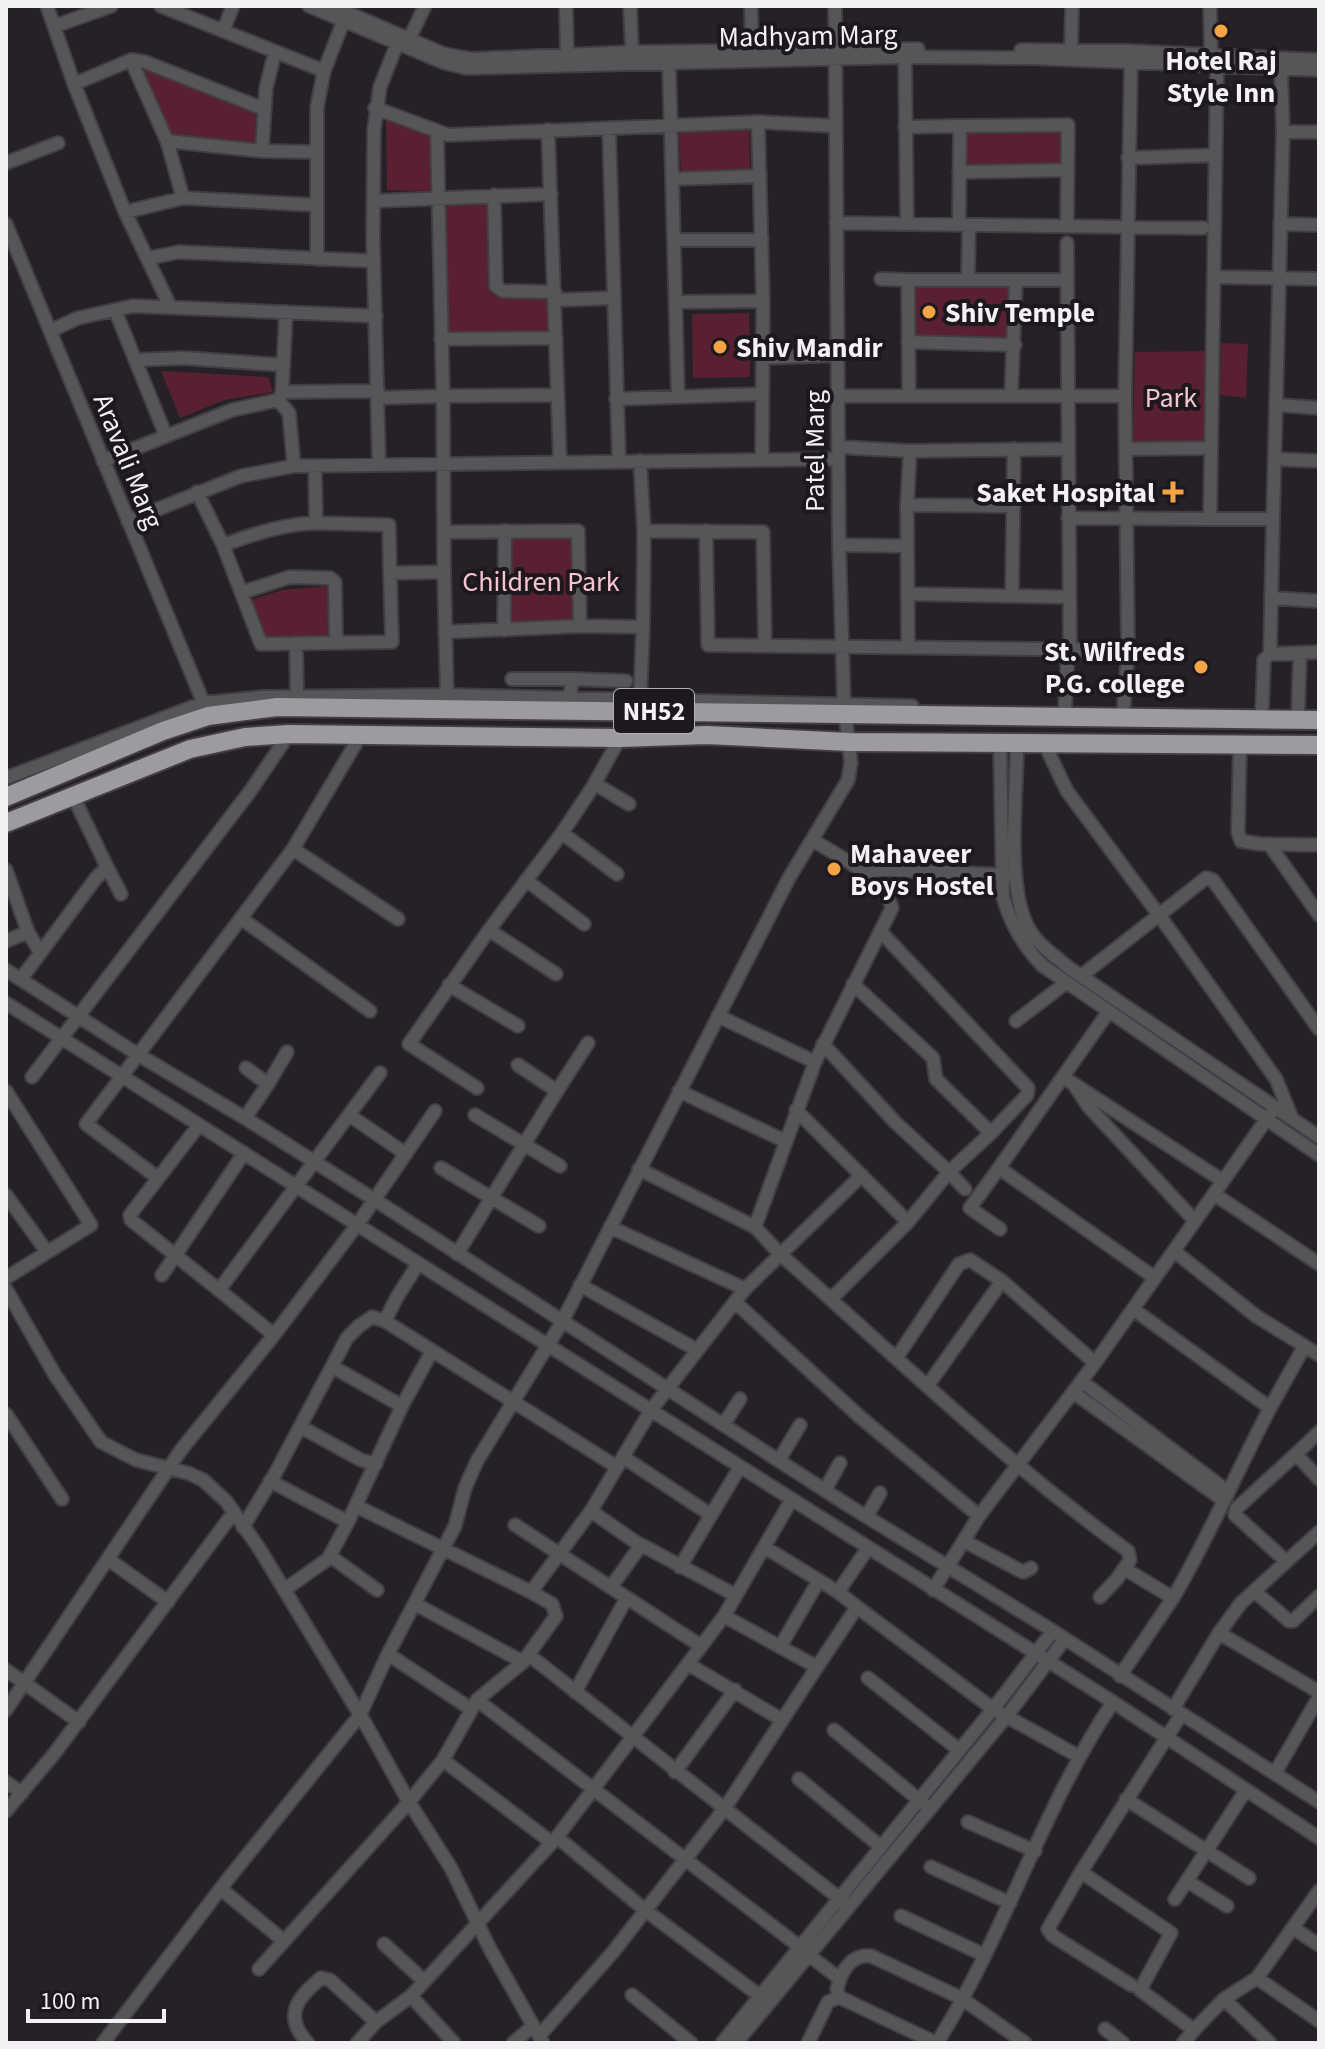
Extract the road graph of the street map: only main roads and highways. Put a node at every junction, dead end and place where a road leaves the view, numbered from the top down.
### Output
1 (1319, 720) edge
2 (1319, 745) edge
3 (6, 797) edge
4 (6, 823) edge

1 - 3 highway, NH52
2 - 4 highway, NH52

